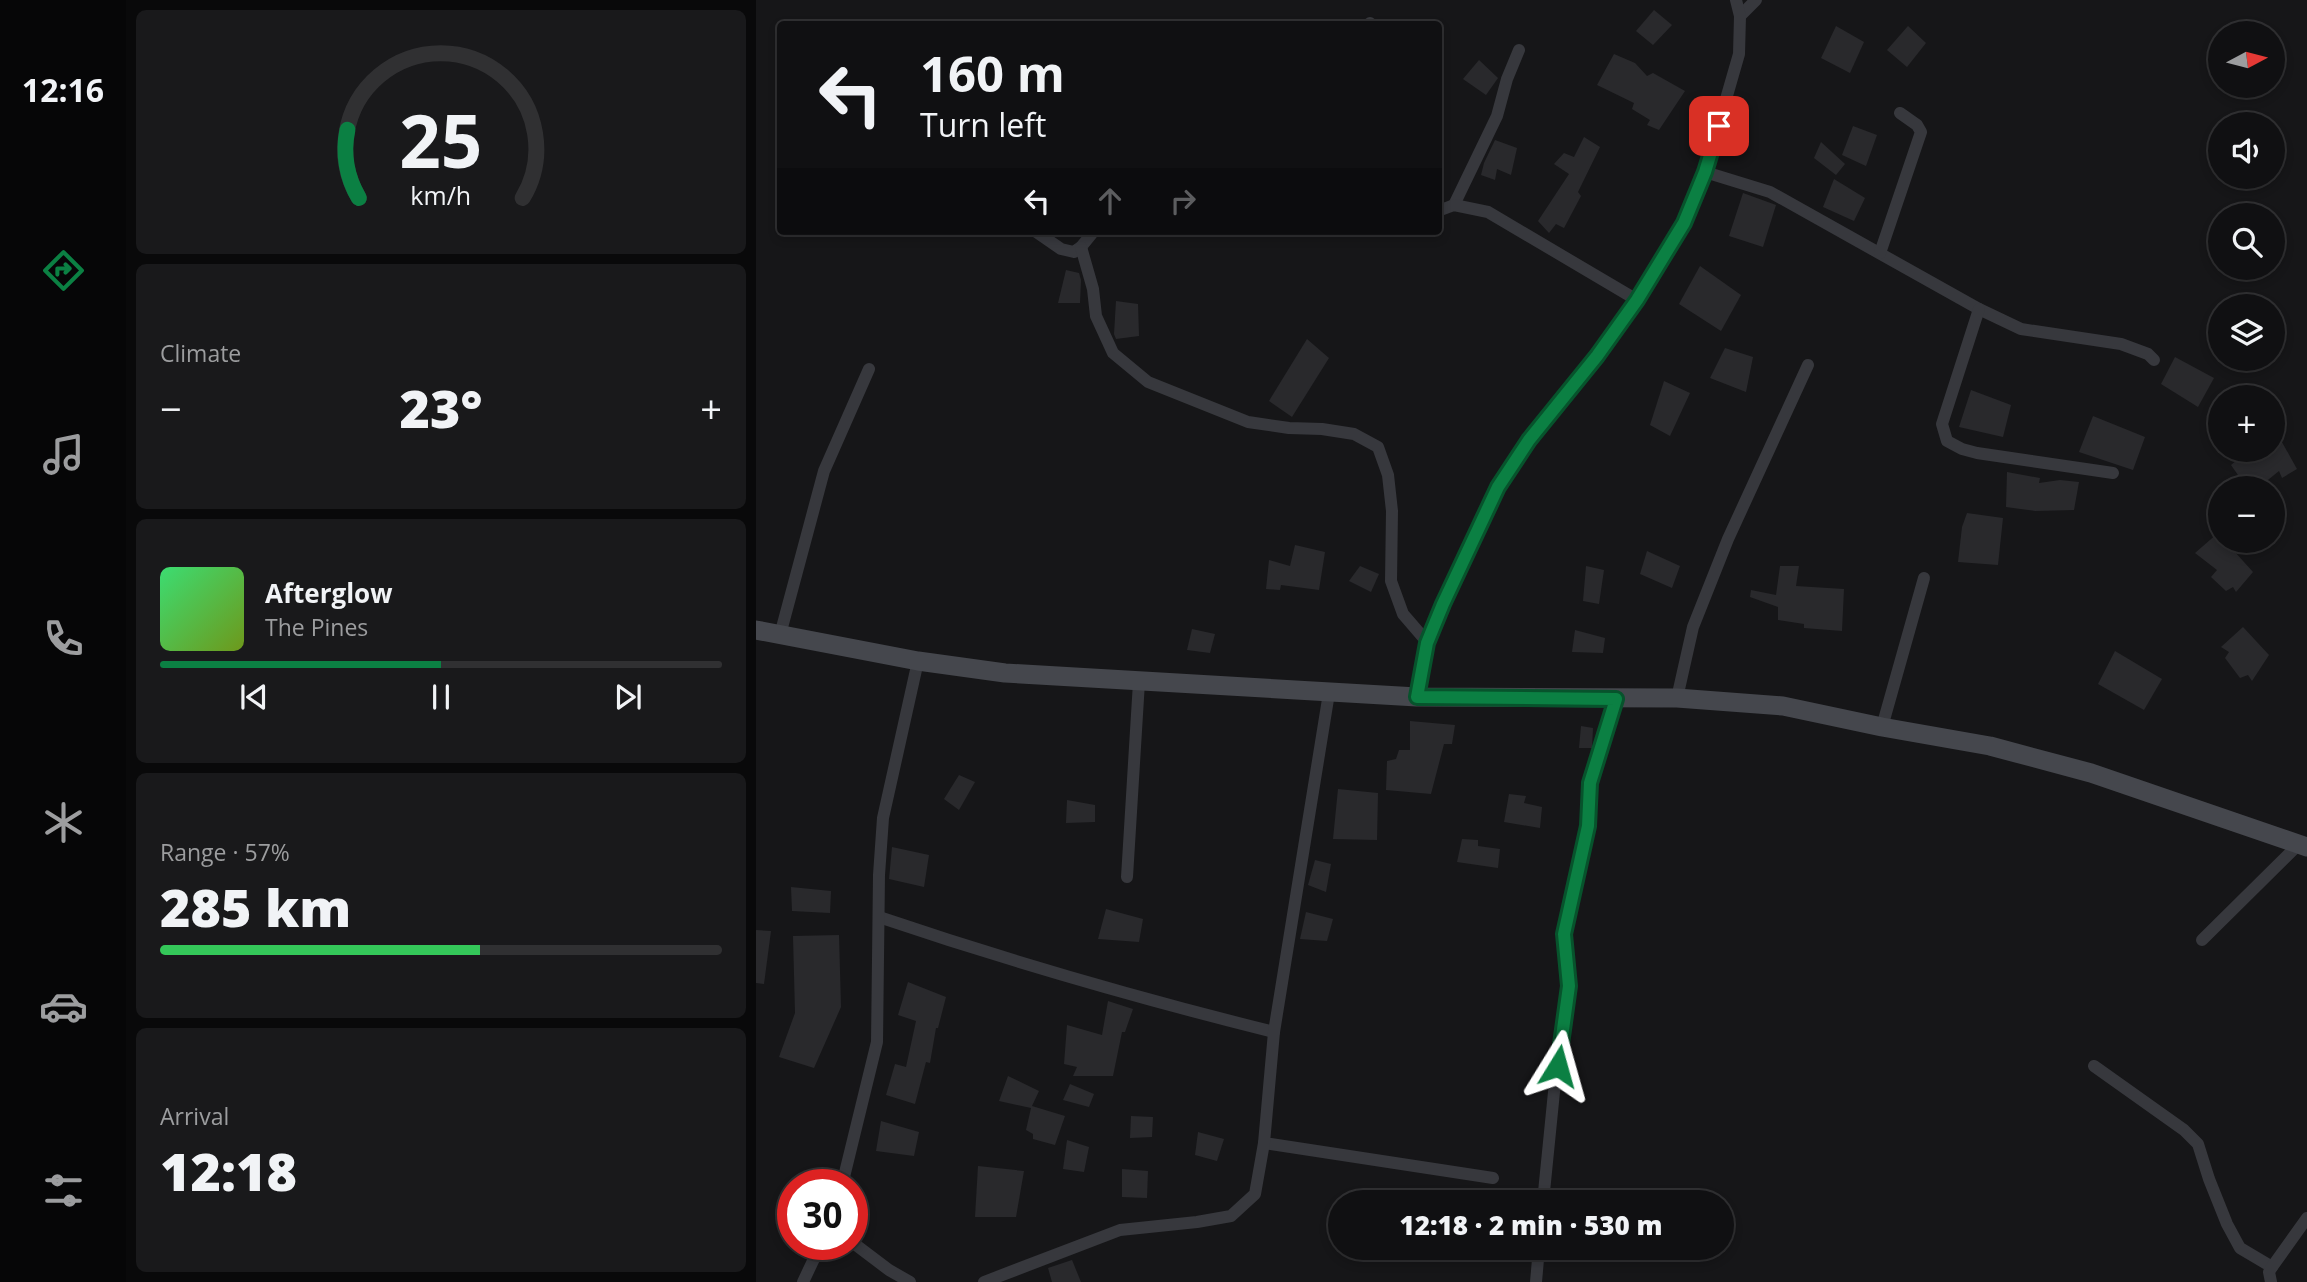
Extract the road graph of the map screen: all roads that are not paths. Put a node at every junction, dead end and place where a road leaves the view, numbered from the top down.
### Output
1 (1736, 0) edge
2 (1756, 0) edge
3 (1740, 16) junction
4 (1519, 50) dead end
5 (1899, 113) dead end
6 (1705, 172) junction
7 (1454, 205) junction
8 (1442, 210) edge
9 (1041, 235) edge
10 (1091, 235) edge
11 (1081, 247) junction
12 (1880, 253) junction
13 (1637, 300) junction
14 (1979, 309) junction
15 (2154, 360) dead end
16 (1808, 365) dead end
17 (869, 369) dead end
18 (2113, 473) dead end
19 (1924, 578) dead end
20 (756, 630) edge
21 (780, 635) junction
22 (1427, 643) junction
23 (918, 661) junction
24 (1139, 682) junction
25 (1329, 693) junction
26 (1417, 697) junction
27 (1677, 698) junction
28 (1616, 699) junction
29 (1882, 727) junction
30 (2303, 846) edge
31 (1127, 877) dead end
32 (879, 917) junction
33 (2202, 940) dead end
34 (1274, 1032) junction
35 (2094, 1066) dead end
36 (1264, 1143) junction
37 (846, 1169) edge
38 (1493, 1178) dead end
39 (1545, 1190) edge
40 (2307, 1218) edge
41 (868, 1254) edge
42 (813, 1260) edge
43 (1538, 1260) edge
44 (2272, 1267) junction
45 (803, 1282) edge
46 (910, 1282) edge
47 (984, 1282) edge
48 (1536, 1282) edge
49 (2271, 1282) edge

1 - 3 street
2 - 3 street
3 - 6 street
4 - 7 street
5 - 12 street
6 - 12 street
6 - 13 street
7 - 8 street
7 - 13 street
9 - 11 street
10 - 11 street
11 - 22 street
12 - 14 street
13 - 22 street
14 - 15 street
14 - 18 street
16 - 27 street
17 - 21 street
19 - 29 street
20 - 21 main road
21 - 23 main road
22 - 26 street
23 - 24 main road
23 - 32 street
24 - 25 main road
24 - 31 street
25 - 26 main road
25 - 34 street
26 - 28 main road
27 - 28 main road
27 - 29 main road
28 - 39 street
29 - 30 main road
30 - 33 street
32 - 34 street
32 - 37 street
34 - 36 street
35 - 44 street
36 - 38 street
36 - 47 street
40 - 44 street
41 - 46 street
42 - 45 street
43 - 48 street
44 - 49 street

